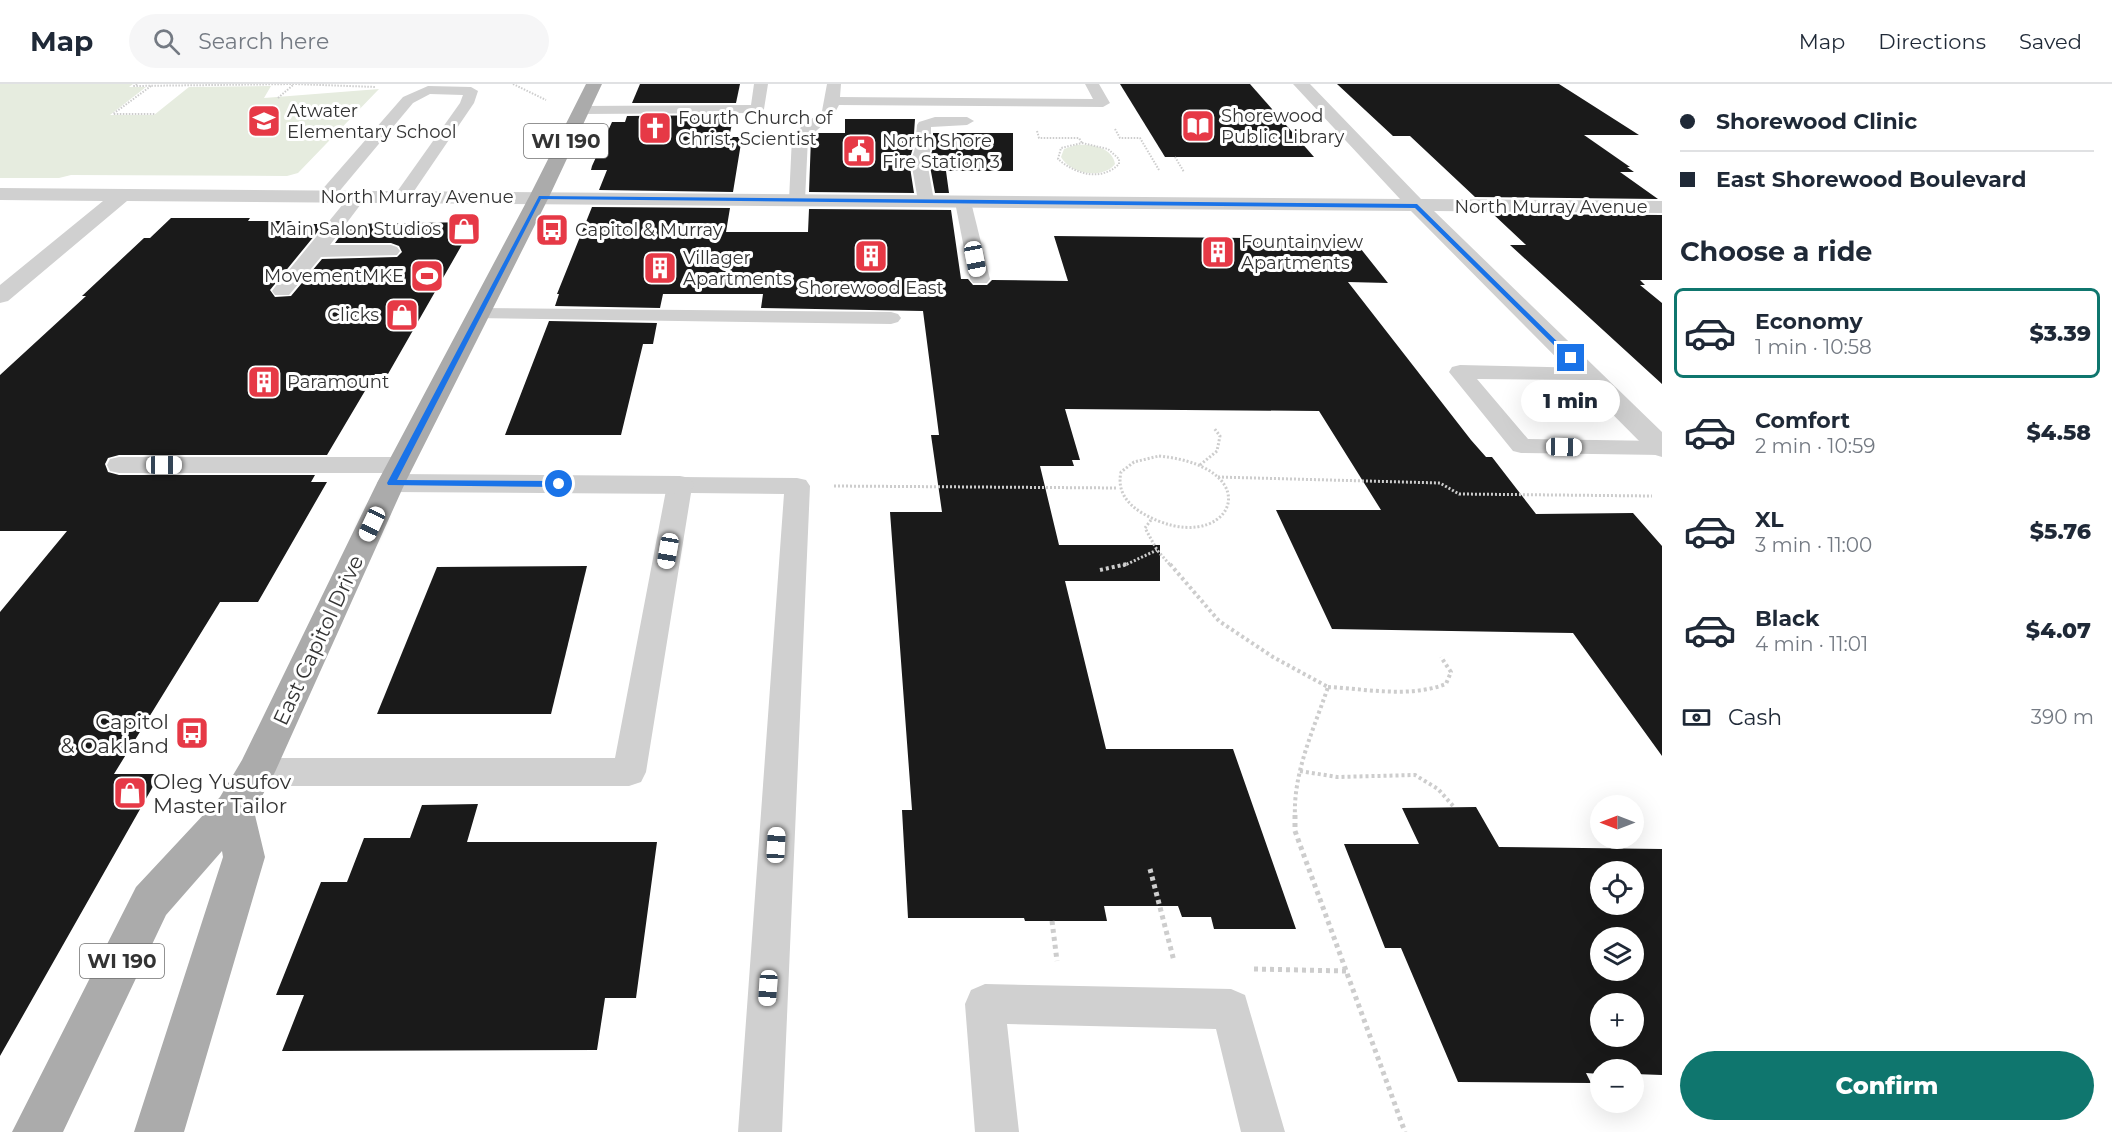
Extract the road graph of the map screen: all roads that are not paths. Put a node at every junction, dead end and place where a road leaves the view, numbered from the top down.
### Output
1 (594, 84) edge
2 (761, 84) edge
3 (834, 84) edge
4 (1092, 84) edge
5 (1300, 84) edge
6 (834, 101) junction
7 (1009, 102) junction
8 (581, 110) junction
9 (986, 121) dead end
10 (1016, 121) dead end
11 (0, 194) edge
12 (122, 195) junction
13 (326, 196) junction
14 (359, 196) junction
15 (402, 196) junction
16 (539, 197) junction
17 (797, 200) junction
18 (926, 201) junction
19 (963, 202) junction
20 (1417, 206) junction
21 (1662, 207) edge
22 (315, 251) junction
23 (391, 251) dead end
24 (980, 279) dead end
25 (282, 291) dead end
26 (603, 294) dead end
27 (0, 296) edge
28 (479, 314) junction
29 (597, 318) junction
30 (891, 318) dead end
31 (1586, 373) junction
32 (1662, 448) edge
33 (118, 465) dead end
34 (396, 474) junction
35 (680, 485) junction
36 (256, 772) junction
37 (234, 809) junction
38 (37, 1132) edge
39 (159, 1132) edge
40 (760, 1132) edge
41 (997, 1132) edge
42 (1263, 1132) edge

1 - 8 main road, East Capitol Drive / WI 190
2 - 8 lane
3 - 6 lane
4 - 7 lane
5 - 20 street
6 - 7 lane
6 - 17 lane
7 - 10 lane
8 - 16 main road, East Capitol Drive / WI 190
9 - 18 lane
11 - 12 street, North Murray Avenue
12 - 13 street, North Murray Avenue
12 - 27 street
13 - 14 street, North Murray Avenue
13 - 15 lane
14 - 15 street, North Murray Avenue
14 - 22 lane
15 - 16 street, North Murray Avenue
16 - 17 street, North Murray Avenue
16 - 28 main road, East Capitol Drive / WI 190
17 - 18 street, North Murray Avenue
18 - 19 street, North Murray Avenue
19 - 20 street, North Murray Avenue
19 - 24 lane
20 - 21 street, North Murray Avenue
20 - 31 street
22 - 23 lane
22 - 25 lane
26 - 29 lane
28 - 29 lane
28 - 34 main road, East Capitol Drive / WI 190
29 - 30 lane
31 - 32 street
31 - 32 lane
33 - 34 lane
34 - 35 street
34 - 36 main road, East Capitol Drive / WI 190
35 - 36 lane
35 - 40 lane
36 - 37 main road, East Capitol Drive / WI 190
37 - 38 main road, East Capitol Drive / WI 190
37 - 39 main road
41 - 42 lane

